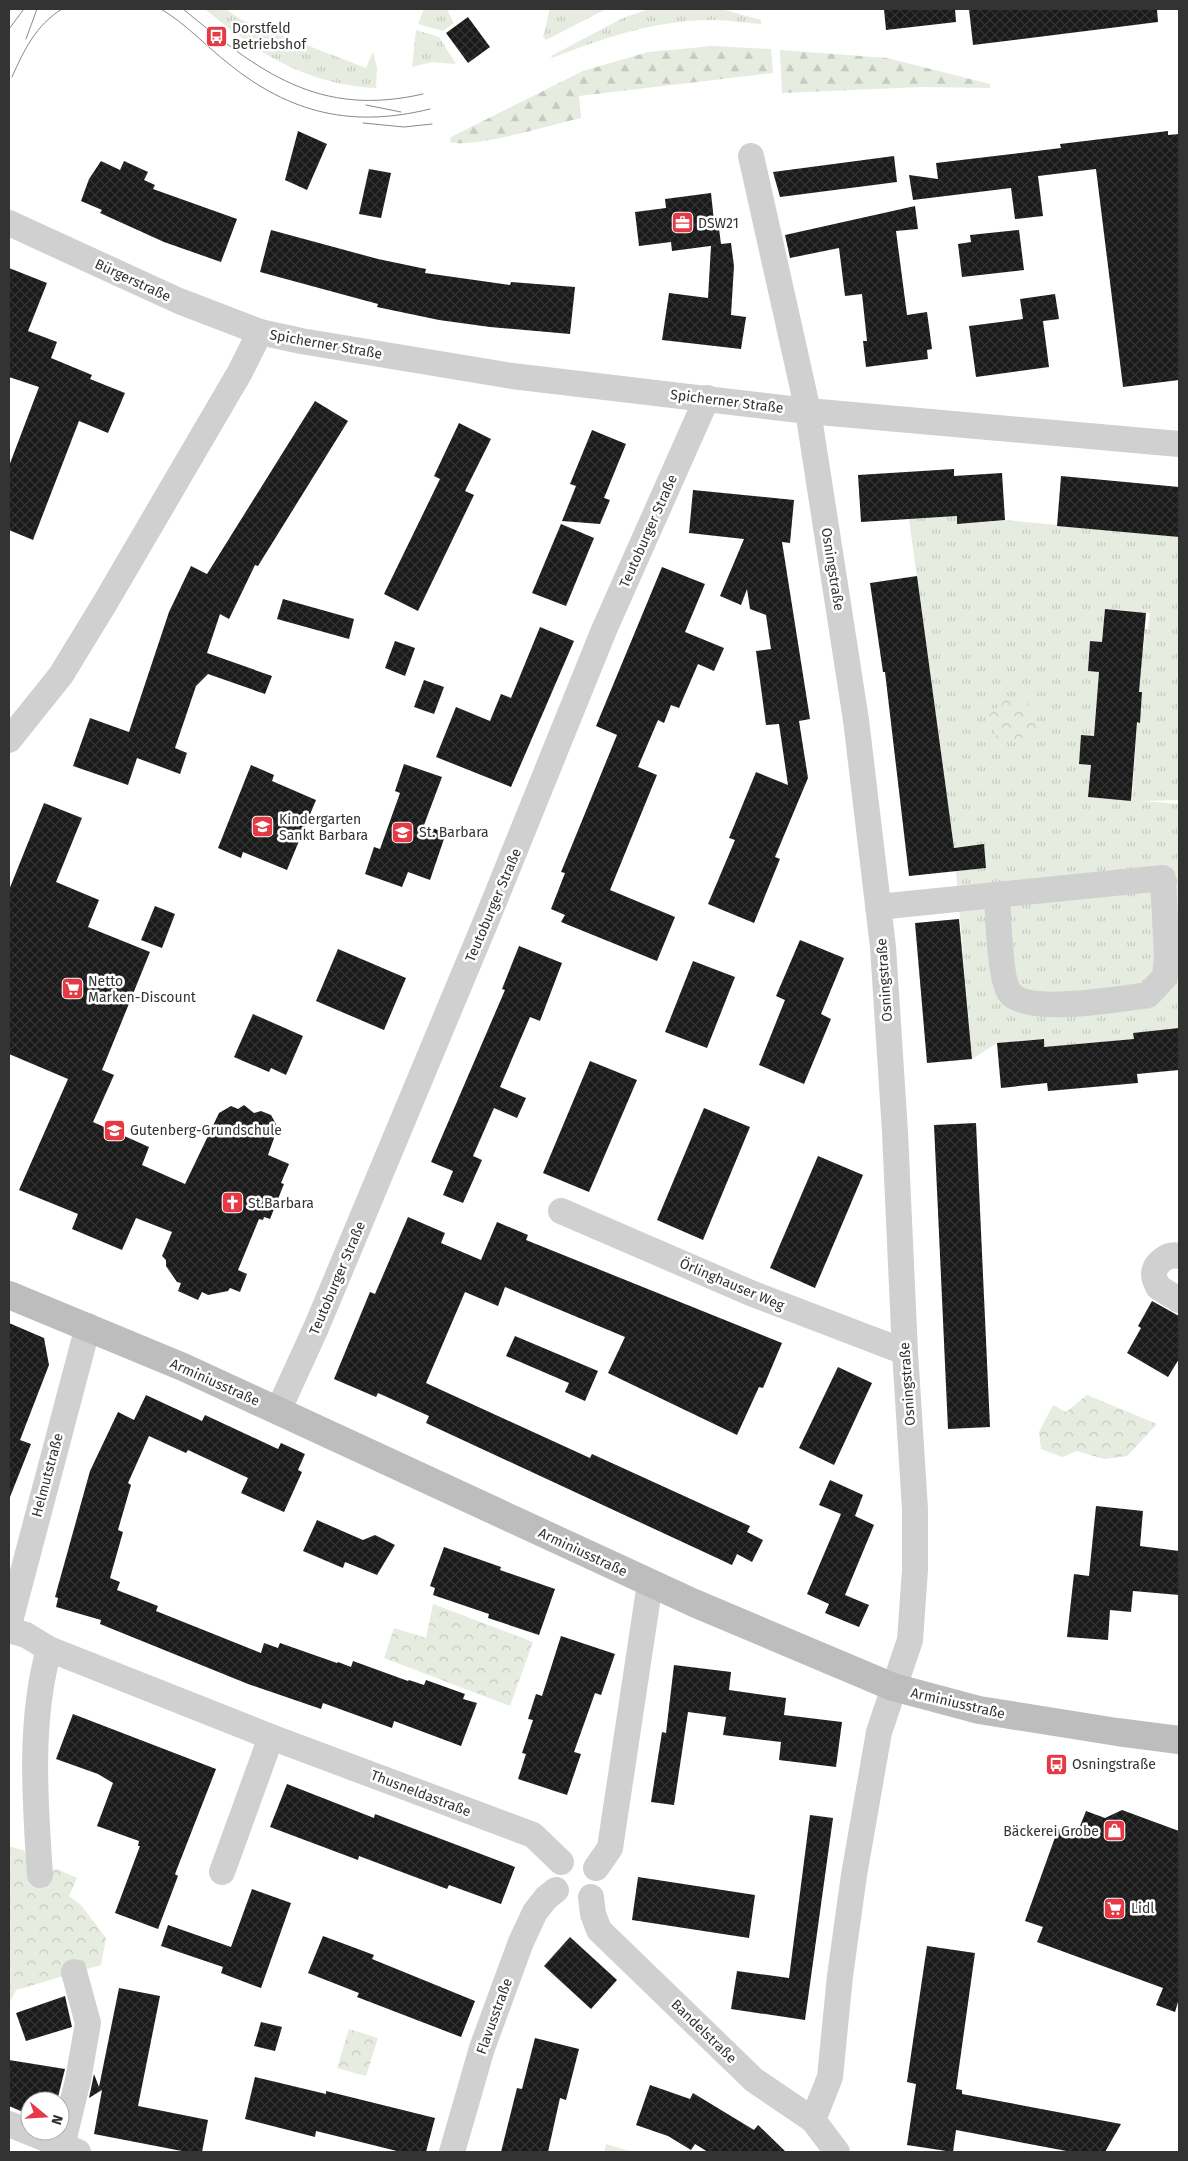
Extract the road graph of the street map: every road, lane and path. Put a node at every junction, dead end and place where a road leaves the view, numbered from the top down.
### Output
1 (751, 156) dead end
2 (9, 224) edge
3 (260, 332) junction
4 (707, 398) junction
5 (808, 411) junction
6 (1179, 444) edge
7 (9, 740) edge
8 (997, 895) junction
9 (878, 907) junction
10 (561, 1211) dead end
11 (1179, 1256) edge
12 (9, 1295) edge
13 (1179, 1300) edge
14 (88, 1326) junction
15 (905, 1352) junction
16 (278, 1411) junction
17 (650, 1583) junction
18 (9, 1625) edge
19 (9, 1630) edge
20 (49, 1649) junction
21 (893, 1687) junction
22 (272, 1737) junction
23 (1179, 1740) edge
24 (561, 1862) junction
25 (596, 1868) junction
26 (222, 1872) dead end
27 (40, 1875) dead end
28 (556, 1890) junction
29 (591, 1897) junction
30 (74, 1972) dead end
31 (813, 2120) junction
32 (9, 2124) edge
33 (70, 2149) edge
34 (452, 2152) edge
35 (837, 2152) edge

1 - 5 street, Spicherner Straße
2 - 3 street, Bürgerstraße
3 - 4 street, Spicherner Straße
3 - 7 street, Spicherner Straße
4 - 5 street, Spicherner Straße
4 - 16 street, Teutoburger Straße
5 - 6 street, Spicherner Straße
5 - 9 street, Osningstraße
8 - 8 street
8 - 9 street
9 - 15 street, Osningstraße
10 - 15 street, Örlinghauser Weg
11 - 13 street
12 - 14 main road, Arminiusstraße
14 - 16 main road, Arminiusstraße
14 - 18 street, Helmutstraße
15 - 21 street, Osningstraße
16 - 17 main road, Arminiusstraße
17 - 21 main road, Arminiusstraße
17 - 25 street
19 - 20 street, Thusneldastraße
20 - 22 street, Thusneldastraße
20 - 27 street
21 - 23 main road, Arminiusstraße
21 - 31 street, Osningstraße
22 - 24 street, Thusneldastraße
22 - 26 street
24 - 25 street
24 - 28 street
25 - 29 street
28 - 29 street
28 - 34 street, Flavusstraße
29 - 31 street, Bandelstraße
30 - 33 street
31 - 35 street, Bandelstraße
32 - 33 street

